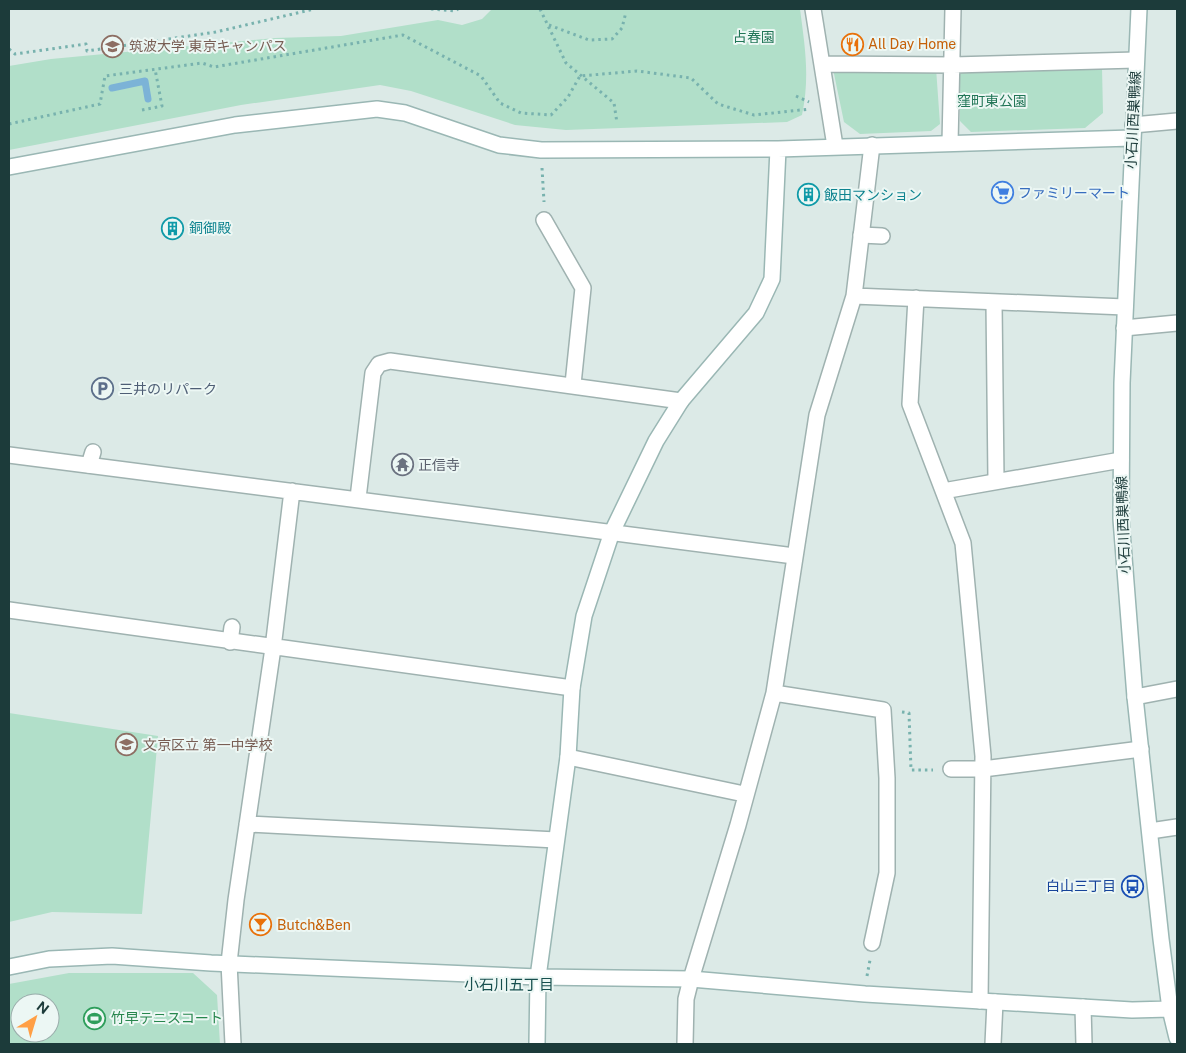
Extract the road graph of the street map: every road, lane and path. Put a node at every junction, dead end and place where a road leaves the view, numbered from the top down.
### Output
1 (314, 9) edge
2 (431, 9) edge
3 (458, 9) edge
4 (540, 9) edge
5 (813, 9) edge
6 (953, 9) edge
7 (1139, 9) edge
8 (626, 12) dead end
9 (548, 24) junction
10 (9, 49) edge
11 (1136, 60) junction
12 (822, 64) junction
13 (954, 65) junction
14 (156, 69) junction
15 (580, 76) junction
16 (816, 109) dead end
17 (142, 110) dead end
18 (1177, 121) edge
19 (617, 123) dead end
20 (9, 124) edge
21 (1132, 132) junction
22 (950, 143) junction
23 (872, 144) junction
24 (835, 146) junction
25 (778, 149) junction
26 (541, 150) junction
27 (9, 167) edge
28 (544, 220) joint
29 (861, 235) junction
30 (882, 236) dead end
31 (854, 296) junction
32 (916, 298) junction
33 (994, 303) junction
34 (1125, 307) junction
35 (1177, 323) edge
36 (1124, 328) junction
37 (573, 384) junction
38 (682, 401) junction
39 (9, 455) edge
40 (1121, 460) junction
41 (996, 480) junction
42 (292, 491) junction
43 (943, 491) junction
44 (358, 498) junction
45 (612, 532) junction
46 (794, 556) junction
47 (9, 610) edge
48 (273, 648) junction
49 (572, 688) junction
50 (1177, 689) edge
51 (774, 693) junction
52 (1135, 697) junction
53 (883, 710) junction
54 (1141, 750) junction
55 (568, 757) junction
56 (983, 768) junction
57 (951, 769) joint
58 (744, 794) junction
59 (247, 824) junction
60 (1177, 826) edge
61 (1150, 831) junction
62 (556, 840) junction
63 (872, 943) joint
64 (229, 963) junction
65 (9, 967) edge
66 (538, 977) junction
67 (690, 979) junction
68 (865, 994) junction
69 (980, 1001) junction
70 (995, 1002) junction
71 (1083, 1007) junction
72 (1170, 1009) junction
73 (1177, 1038) edge
74 (233, 1044) edge
75 (537, 1044) edge
76 (685, 1044) edge
77 (993, 1044) edge
78 (1084, 1044) edge

1 - 10 path
2 - 3 path
4 - 9 path
5 - 12 street
6 - 13 street
7 - 11 street, 小石川西巣鴨線
8 - 9 path
9 - 15 path
11 - 13 street
11 - 21 street, 小石川西巣鴨線
12 - 13 street
12 - 24 street
13 - 22 street
14 - 15 path
14 - 17 path
14 - 20 path
15 - 16 path
15 - 19 path
18 - 21 street
21 - 22 street
21 - 34 street, 小石川西巣鴨線
22 - 23 street
23 - 24 street
23 - 29 street
24 - 25 street
25 - 26 street
25 - 38 street
26 - 27 street
26 - 28 path
28 - 37 street
29 - 30 street
29 - 31 street
31 - 32 street
31 - 46 street
32 - 33 street
32 - 43 street
33 - 34 street
33 - 41 street
34 - 36 street, 小石川西巣鴨線
35 - 36 street
36 - 40 street, 小石川西巣鴨線
37 - 38 street
37 - 44 street
38 - 45 street
39 - 42 street
40 - 41 street
40 - 52 street, 小石川西巣鴨線
41 - 43 street
42 - 44 street
42 - 48 street
43 - 56 street
44 - 45 street
45 - 46 street
45 - 49 street
46 - 51 street
47 - 48 street
48 - 49 street
48 - 59 street
49 - 55 street
50 - 52 street
51 - 53 street
51 - 58 street
52 - 54 street, 小石川西巣鴨線
53 - 57 path
53 - 63 street
54 - 56 street
54 - 61 street, 小石川西巣鴨線
55 - 58 street
55 - 62 street
56 - 57 street
56 - 69 street
58 - 67 street
59 - 62 street
59 - 64 street
60 - 61 street
61 - 72 street, 小石川西巣鴨線
62 - 66 street
63 - 68 path
64 - 65 street
64 - 66 street
64 - 74 street
66 - 67 street
66 - 75 street
67 - 68 street
67 - 76 street
68 - 69 street
69 - 70 street
70 - 71 street
70 - 77 street
71 - 72 street
71 - 78 street
72 - 73 street, 小石川西巣鴨線

